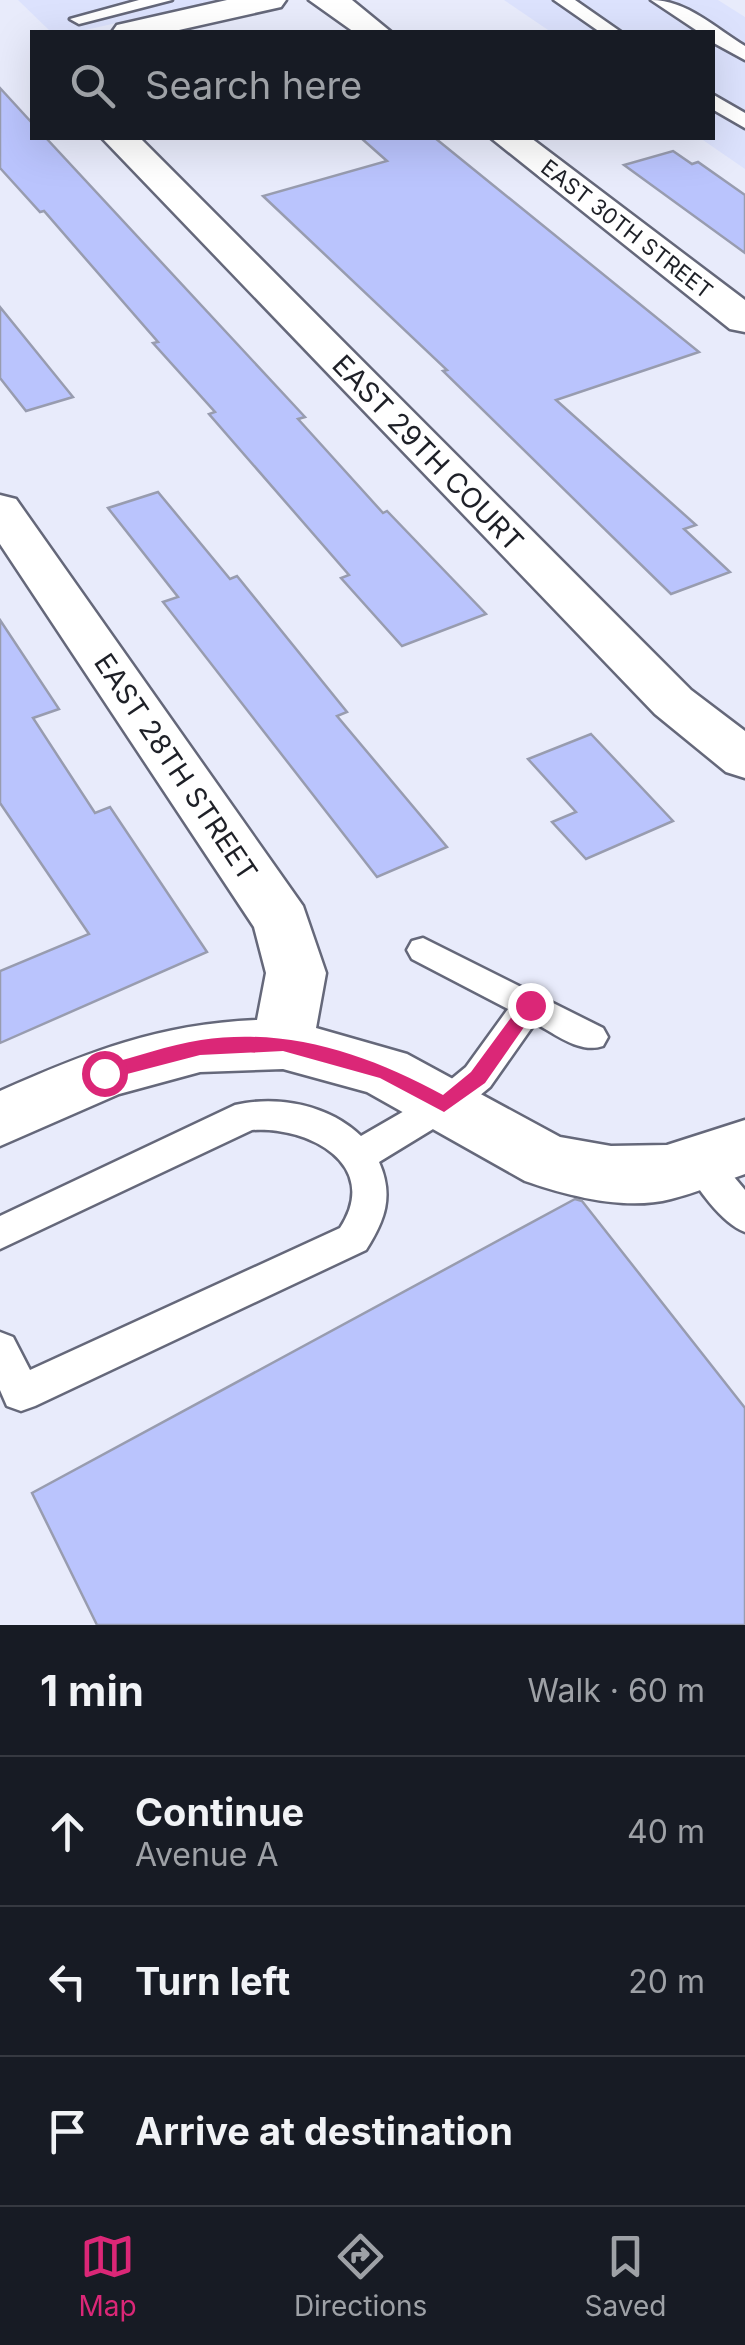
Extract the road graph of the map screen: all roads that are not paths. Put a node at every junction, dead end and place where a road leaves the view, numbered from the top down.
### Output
1 (163, 0) edge
2 (270, 0) edge
3 (325, 0) edge
4 (563, 0) edge
5 (660, 0) edge
6 (80, 19) dead end
7 (138, 30) edge
8 (371, 30) edge
9 (609, 30) edge
10 (707, 30) edge
11 (715, 35) edge
12 (745, 54) edge
13 (715, 102) edge
14 (745, 122) edge
15 (122, 140) edge
16 (513, 140) edge
17 (745, 320) edge
18 (0, 509) edge
19 (745, 759) edge
20 (423, 950) dead end
21 (530, 1005) junction
22 (590, 1037) dead end
23 (283, 1044) junction
24 (444, 1104) junction
25 (0, 1120) edge
26 (358, 1156) junction
27 (723, 1156) edge
28 (745, 1216) edge
29 (0, 1234) edge
30 (0, 1348) edge
31 (11, 1401) edge

1 - 6 lane
2 - 7 street
3 - 8 street
4 - 9 lane
5 - 10 lane
11 - 12 lane
13 - 14 lane
15 - 19 street, EAST 29TH COURT
16 - 17 street, EAST 30TH STREET
18 - 23 street, EAST 28TH STREET
20 - 21 lane
21 - 22 lane
21 - 24 lane
23 - 24 street
23 - 25 street
24 - 26 lane
24 - 27 street
26 - 29 lane
26 - 31 lane
27 - 28 lane
30 - 31 lane

